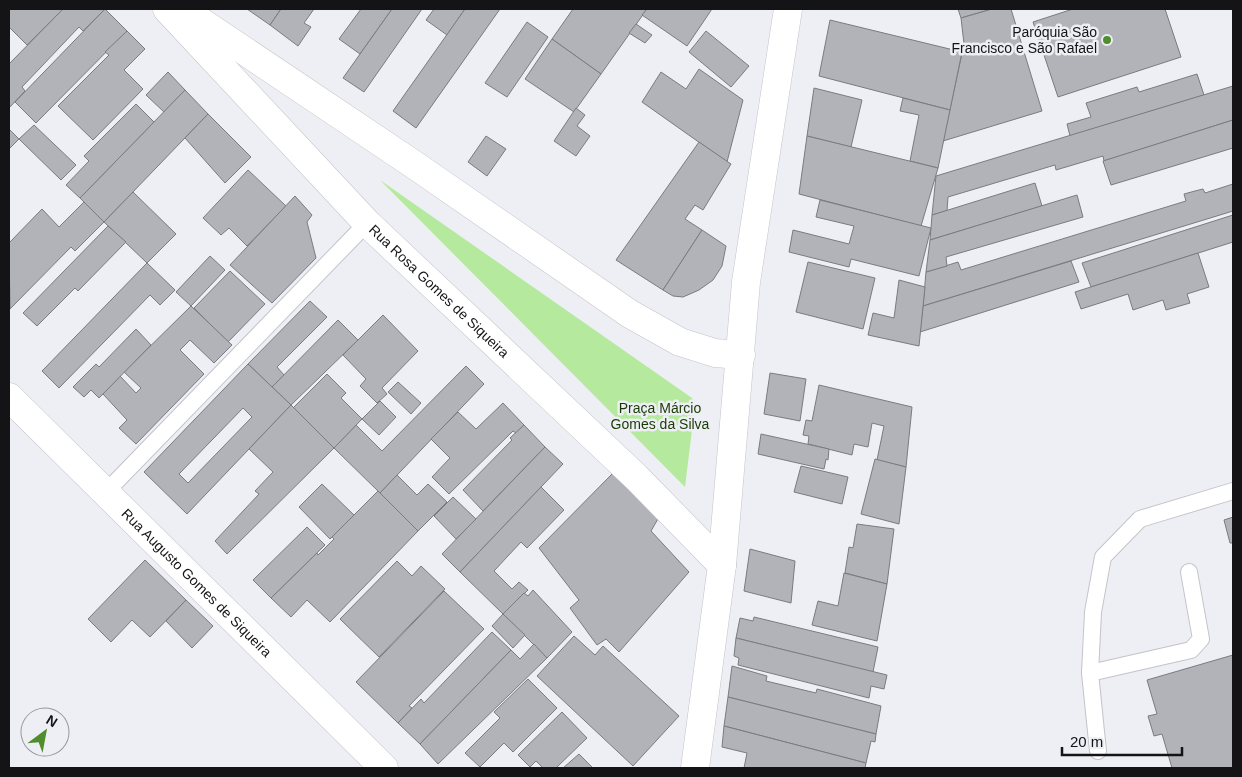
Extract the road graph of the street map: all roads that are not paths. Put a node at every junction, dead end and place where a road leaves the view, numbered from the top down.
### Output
1 (167, 9) edge
2 (182, 9) edge
3 (788, 9) edge
4 (368, 223) junction
5 (741, 355) junction
6 (9, 397) edge
7 (1233, 491) edge
8 (105, 493) junction
9 (722, 565) junction
10 (1189, 572) dead end
11 (1090, 673) junction
12 (1098, 751) dead end
13 (384, 768) edge
14 (695, 768) edge

1 - 4 street, Rua Rosa Gomes de Siqueira
2 - 5 street
3 - 5 street
4 - 8 lane
4 - 9 street, Rua Rosa Gomes de Siqueira
5 - 9 street
6 - 8 street, Rua Augusto Gomes de Siqueira
7 - 11 lane
8 - 13 street, Rua Augusto Gomes de Siqueira
9 - 14 street
10 - 11 lane
11 - 12 lane

